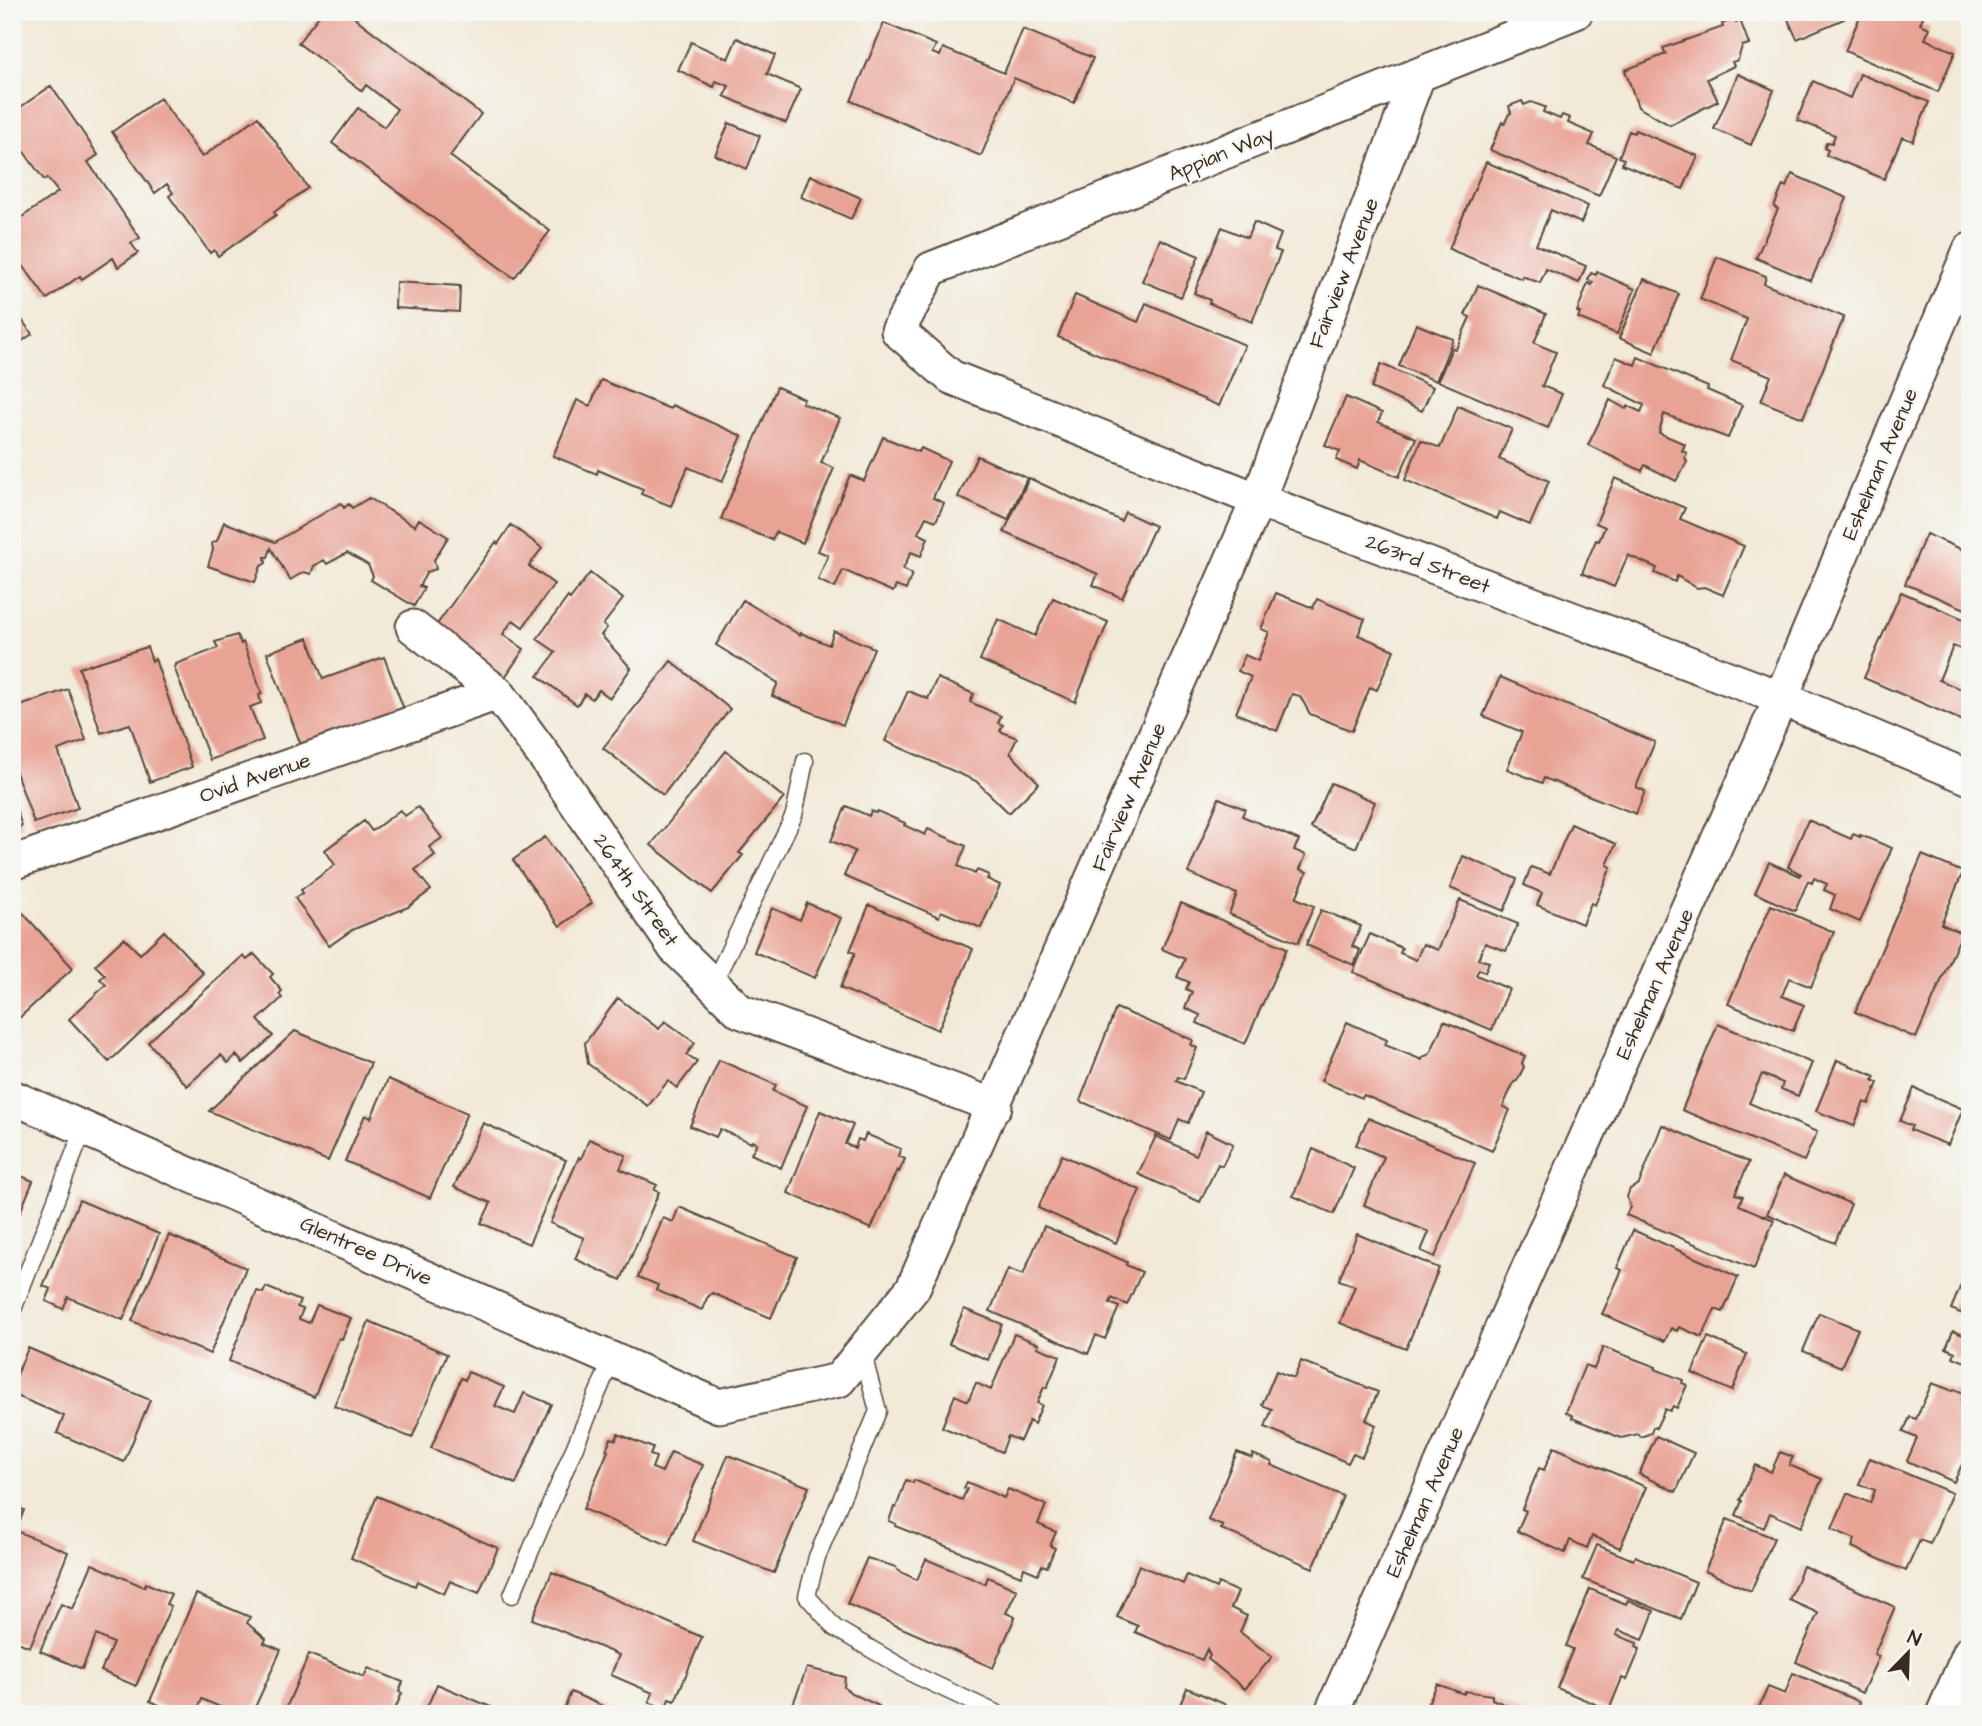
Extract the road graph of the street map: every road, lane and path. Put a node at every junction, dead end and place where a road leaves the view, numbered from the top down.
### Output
1 (1576, 12) edge
2 (1418, 76) junction
3 (1970, 250) edge
4 (898, 331) joint
5 (1258, 500) junction
6 (413, 627) dead end
7 (498, 693) junction
8 (1782, 698) junction
9 (805, 761) dead end
10 (1970, 778) edge
11 (12, 863) edge
12 (713, 984) junction
13 (12, 1097) edge
14 (995, 1106) junction
15 (84, 1128) junction
16 (12, 1312) edge
17 (862, 1351) junction
18 (612, 1359) junction
19 (719, 1406) joint
20 (512, 1595) dead end
21 (1970, 1652) edge
22 (998, 1714) edge
23 (1331, 1714) edge
24 (1944, 1714) edge

1 - 2 street, Appian Way
2 - 4 street, Appian Way
2 - 5 street, Fairview Avenue
3 - 8 street, Eshelman Avenue
4 - 5 street, 263rd Street
5 - 8 street, 263rd Street
5 - 14 street, Fairview Avenue
6 - 7 street, 264th Street
7 - 11 street, Ovid Avenue
7 - 12 street, 264th Street
8 - 10 street, 263rd Street
8 - 23 street, Eshelman Avenue
9 - 12 lane
12 - 14 street, 264th Street
13 - 15 street, Glentree Drive
14 - 17 street, Fairview Avenue
15 - 16 lane
15 - 18 street, Glentree Drive
17 - 19 street, Fairview Avenue
17 - 22 lane
18 - 19 street, Glentree Drive
18 - 20 lane
21 - 24 street

